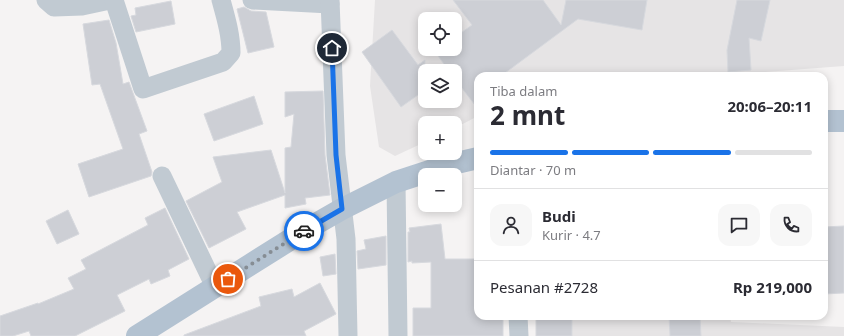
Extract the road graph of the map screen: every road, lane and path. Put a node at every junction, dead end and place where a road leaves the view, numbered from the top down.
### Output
1 (46, 0) edge
2 (110, 0) edge
3 (114, 0) edge
4 (221, 0) edge
5 (252, 0) edge
6 (330, 2) edge
7 (828, 121) edge
8 (844, 121) edge
9 (474, 159) edge
10 (162, 176) dead end
11 (396, 182) junction
12 (342, 209) junction
13 (215, 287) junction
14 (518, 320) edge
15 (137, 336) edge
16 (348, 336) edge
17 (398, 336) edge
18 (518, 336) edge

1 - 2 street
3 - 4 street
5 - 6 street
6 - 12 street
7 - 8 main road
9 - 11 main road
10 - 13 street
11 - 12 main road
11 - 17 street
12 - 13 main road
12 - 16 street
13 - 15 main road
14 - 18 street

